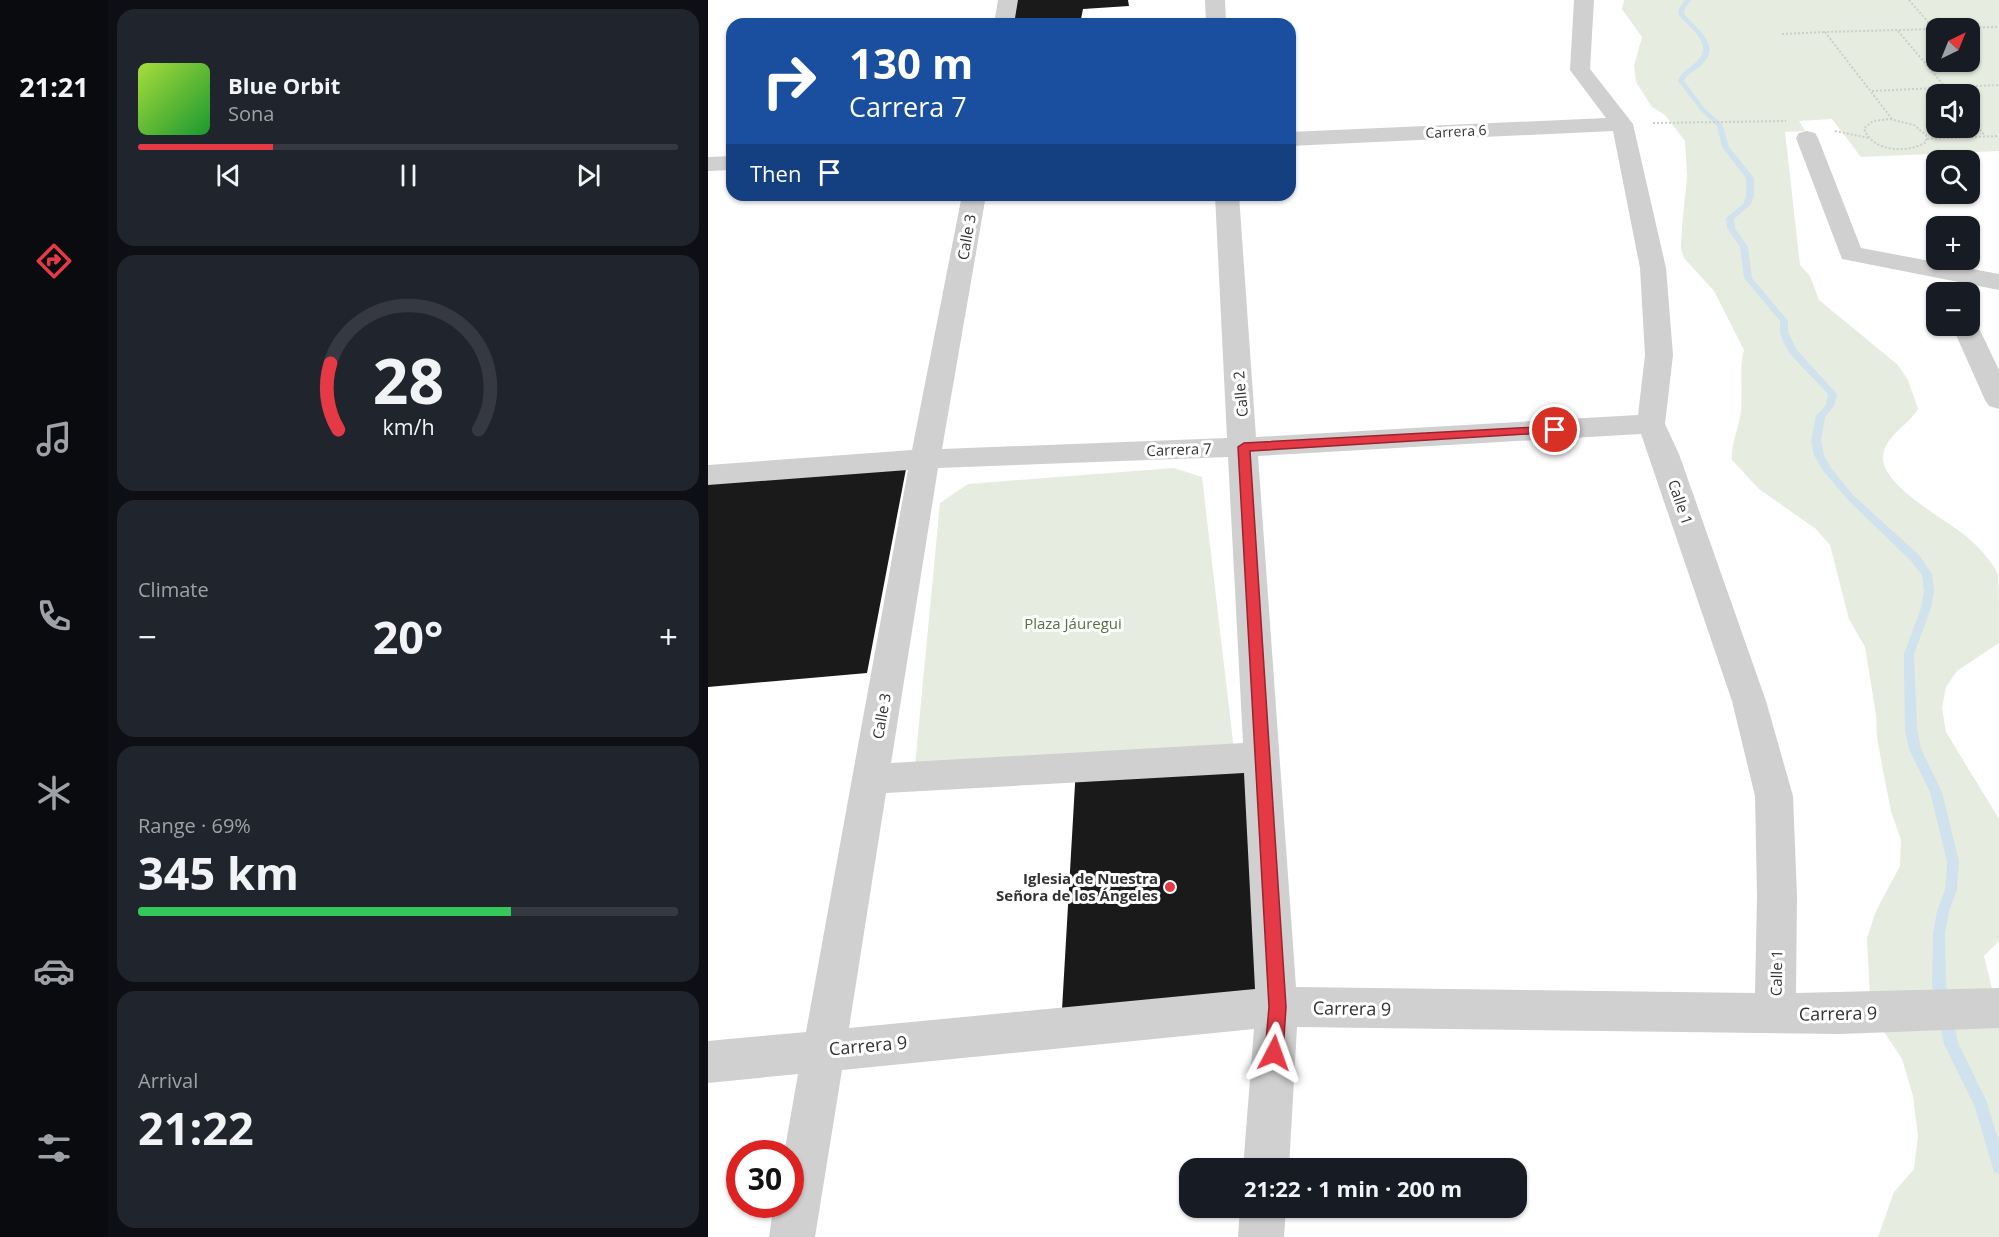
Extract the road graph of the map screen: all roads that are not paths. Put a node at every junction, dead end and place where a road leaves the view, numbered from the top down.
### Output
1 (1008, 0) edge
2 (1215, 0) edge
3 (1584, 0) edge
4 (1005, 18) edge
5 (1216, 18) edge
6 (1637, 123) junction
7 (1807, 138) dead end
8 (1296, 139) edge
9 (726, 163) edge
10 (708, 164) edge
11 (973, 201) edge
12 (1227, 201) edge
13 (1945, 281) edge
14 (1999, 282) edge
15 (1970, 336) edge
16 (1999, 400) edge
17 (1651, 424) junction
18 (1244, 447) junction
19 (925, 459) junction
20 (708, 475) edge
21 (1263, 757) junction
22 (871, 779) junction
23 (1277, 1007) junction
24 (1999, 1008) edge
25 (1775, 1013) junction
26 (826, 1049) junction
27 (708, 1062) edge
28 (1267, 1158) edge
29 (1262, 1218) edge
30 (792, 1237) edge
31 (1261, 1237) edge

1 - 4 street
2 - 5 street
3 - 6 street
6 - 8 street, Carrera 6
6 - 17 street
7 - 13 street
9 - 10 street
11 - 19 street, Calle 3
12 - 18 street, Calle 2
13 - 14 street
15 - 16 street
17 - 18 street, Carrera 7
17 - 25 street, Calle 1
18 - 19 street, Carrera 7
18 - 21 street, Calle 2
19 - 20 street, Carrera 7
19 - 22 street, Calle 3
21 - 22 street
21 - 23 street, Calle 2
22 - 26 street, Calle 3
23 - 25 street, Carrera 9
23 - 26 street, Carrera 9
23 - 28 street, Calle 2
24 - 25 street, Carrera 9
26 - 27 street, Carrera 9
26 - 30 street, Calle 3
29 - 31 street

